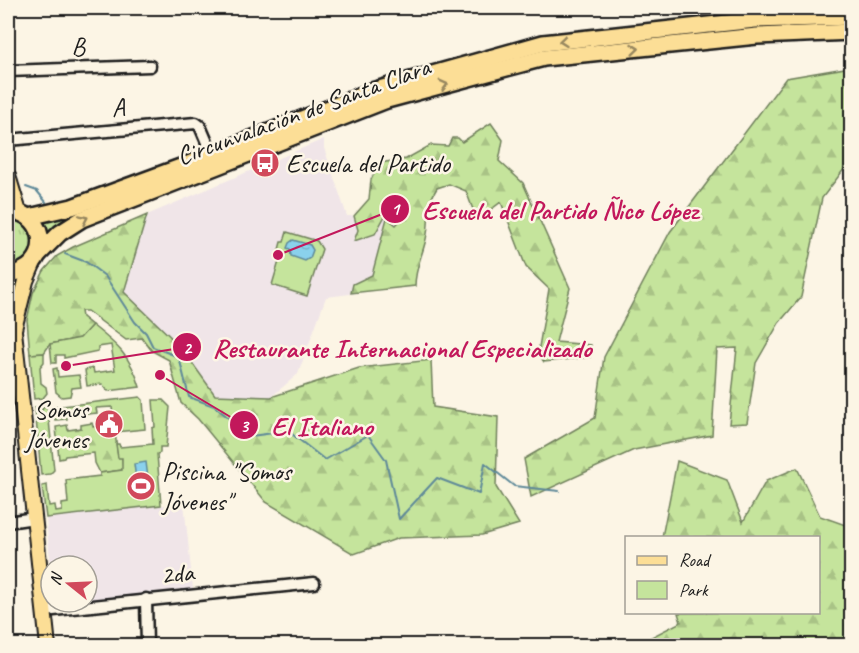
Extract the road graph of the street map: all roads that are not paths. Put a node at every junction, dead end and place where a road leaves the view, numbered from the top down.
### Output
1 (852, 17) edge
2 (852, 32) edge
3 (150, 66) dead end
4 (8, 71) edge
5 (8, 140) edge
6 (212, 154) junction
7 (8, 176) edge
8 (18, 214) edge
9 (36, 258) junction
10 (8, 274) edge
11 (8, 310) edge
12 (14, 331) junction
13 (34, 518) junction
14 (8, 522) edge
15 (39, 564) edge
16 (314, 583) dead end
17 (146, 599) junction
18 (99, 605) edge
19 (44, 614) edge
20 (48, 645) edge
21 (147, 645) edge

1 -> 6 highway, Circunvalación de Santa Clara
9 -> 2 highway, Circunvalación de Santa Clara
3 - 4 street, B
5 - 6 street, A
6 - 8 highway, Circunvalación de Santa Clara
7 - 8 main road
8 - 9 highway
9 - 10 highway
9 - 12 main road
11 - 12 main road
12 - 13 main road
13 - 14 street
13 - 15 main road
16 - 17 street, 2da
17 - 18 street, 2da
17 - 21 street
19 - 20 main road

